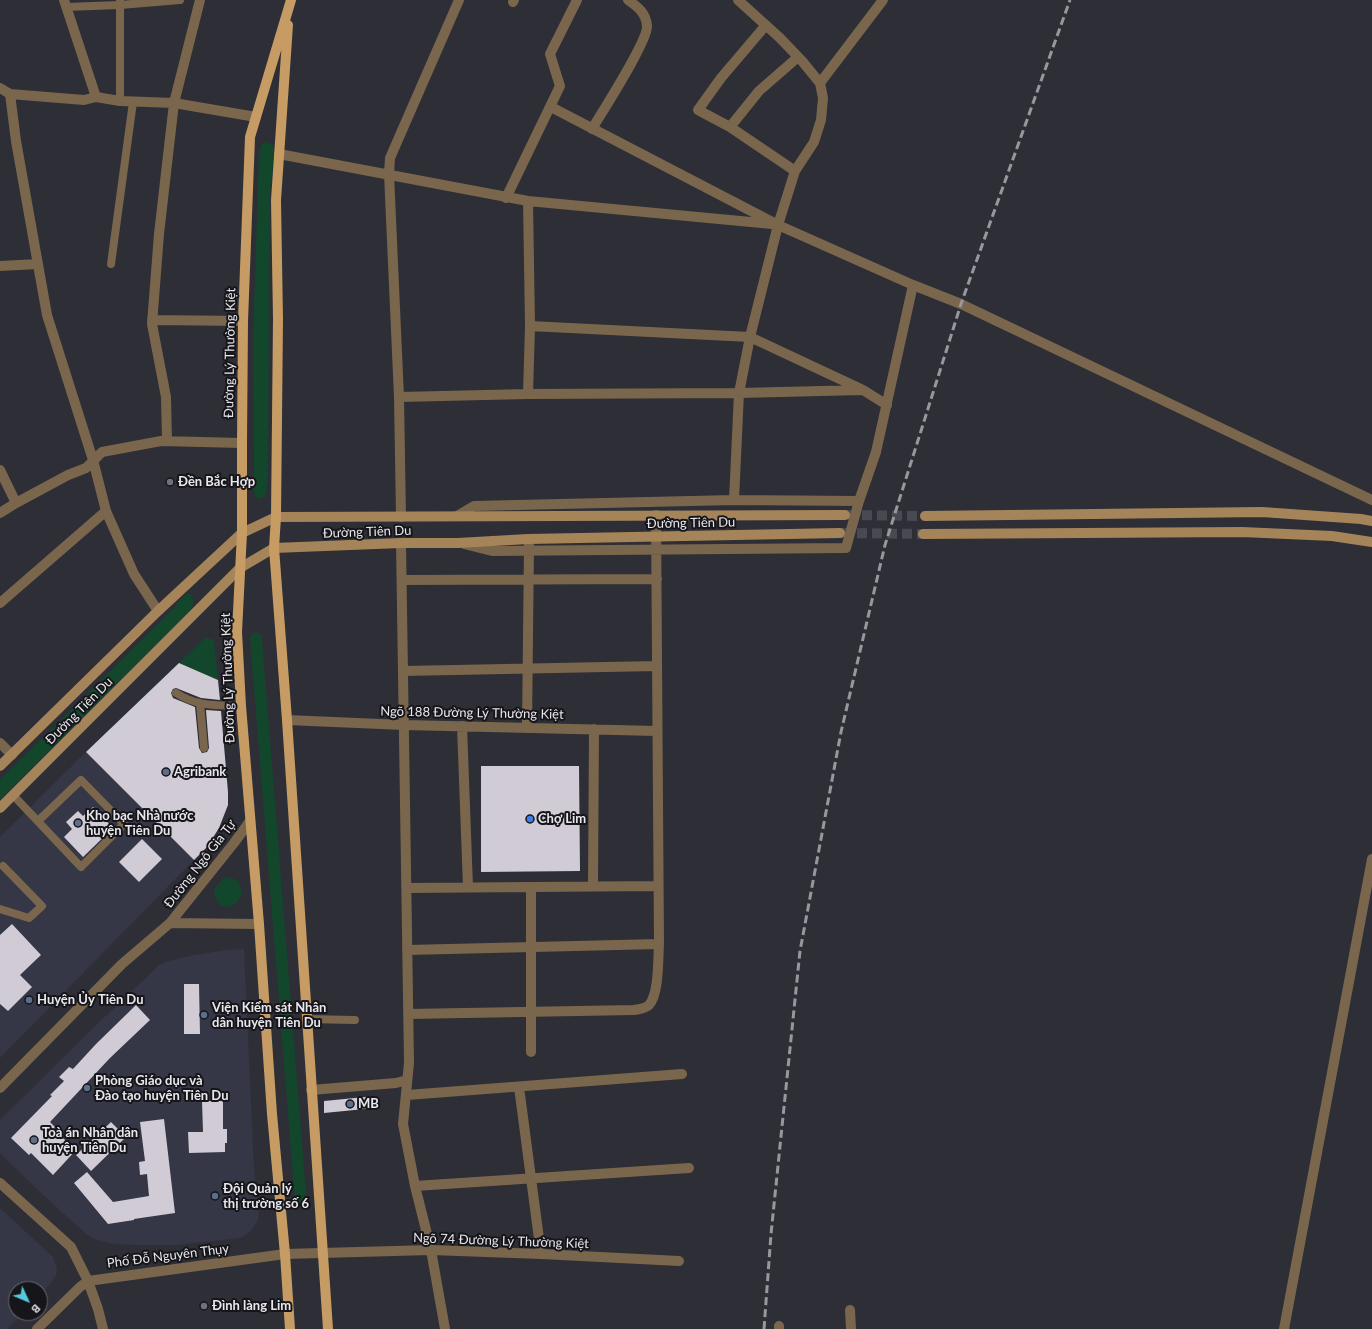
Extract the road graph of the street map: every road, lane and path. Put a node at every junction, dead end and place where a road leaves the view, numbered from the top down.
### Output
1 (180, 0) edge
2 (200, 0) edge
3 (459, 0) edge
4 (577, 0) edge
5 (628, 0) edge
6 (738, 0) edge
7 (883, 0) edge
8 (120, 2) edge
9 (290, 3) edge
10 (65, 4) edge
11 (766, 25) junction
12 (798, 58) junction
13 (820, 83) junction
14 (0, 88) edge
15 (10, 94) junction
16 (96, 97) junction
17 (120, 101) junction
18 (133, 102) junction
19 (174, 103) junction
20 (551, 107) junction
21 (256, 117) junction
22 (730, 127) junction
23 (592, 128) junction
24 (279, 154) junction
25 (795, 171) junction
26 (389, 174) junction
27 (506, 198) junction
28 (528, 201) junction
29 (778, 225) junction
30 (38, 264) junction
31 (111, 264) dead end
32 (0, 266) edge
33 (913, 285) junction
34 (152, 320) junction
35 (243, 321) junction
36 (530, 326) junction
37 (750, 337) junction
38 (863, 390) junction
39 (739, 393) junction
40 (528, 394) junction
41 (399, 397) junction
42 (887, 405) junction
43 (167, 441) junction
44 (242, 443) junction
45 (93, 460) junction
46 (0, 470) edge
47 (734, 500) junction
48 (1372, 500) edge
49 (859, 501) junction
50 (16, 503) junction
51 (106, 511) junction
52 (0, 513) edge
53 (656, 515) junction
54 (844, 515) tunnel mouth
55 (457, 516) junction
56 (925, 516) tunnel mouth
57 (276, 517) junction
58 (401, 517) junction
59 (1372, 521) edge
60 (242, 533) junction
61 (840, 533) tunnel mouth
62 (923, 534) tunnel mouth
63 (656, 537) junction
64 (528, 539) junction
65 (1372, 542) edge
66 (401, 543) junction
67 (458, 543) junction
68 (274, 548) junction
69 (529, 550) junction
70 (656, 550) junction
71 (240, 568) junction
72 (529, 579) junction
73 (657, 579) junction
74 (402, 580) junction
75 (0, 603) edge
76 (158, 611) junction
77 (657, 666) junction
78 (527, 668) junction
79 (403, 671) junction
80 (176, 693) dead end
81 (200, 703) junction
82 (241, 706) junction
83 (287, 720) junction
84 (404, 725) junction
85 (462, 726) junction
86 (527, 728) junction
87 (594, 729) junction
88 (657, 731) junction
89 (0, 743) edge
90 (204, 748) dead end
91 (12, 755) junction
92 (0, 766) edge
93 (13, 795) junction
94 (0, 808) edge
95 (38, 821) junction
96 (250, 821) junction
97 (1372, 859) edge
98 (3, 866) dead end
99 (593, 886) junction
100 (658, 886) junction
101 (468, 887) junction
102 (531, 887) junction
103 (406, 888) junction
104 (0, 909) edge
105 (170, 923) junction
106 (259, 924) junction
107 (659, 944) junction
108 (531, 947) junction
109 (408, 950) junction
110 (531, 1012) junction
111 (408, 1014) junction
112 (306, 1019) junction
113 (355, 1020) dead end
114 (531, 1052) dead end
115 (682, 1074) dead end
116 (407, 1080) junction
117 (519, 1086) junction
118 (0, 1088) edge
119 (311, 1090) junction
120 (407, 1095) junction
121 (689, 1168) dead end
122 (531, 1178) junction
123 (0, 1183) edge
124 (415, 1186) junction
125 (431, 1250) junction
126 (322, 1253) junction
127 (285, 1254) junction
128 (541, 1254) junction
129 (679, 1260) dead end
130 (88, 1280) junction
131 (850, 1310) dead end
132 (37, 1329) edge
133 (103, 1329) edge
134 (290, 1329) edge
135 (328, 1329) edge
136 (444, 1329) edge
137 (851, 1329) edge
138 (1284, 1329) edge

1 - 8 lane
2 - 19 street
3 - 26 street
4 - 20 street
5 - 23 street
6 - 11 street
7 - 13 street
8 - 10 lane
8 - 17 lane
9 - 21 main road, Đường Lý Thường Kiệt
9 - 24 main road, Đường Lý Thường Kiệt
10 - 16 street
11 - 12 street
11 - 22 street
12 - 13 street
12 - 22 street
13 - 25 street
14 - 15 street
15 - 16 street
15 - 30 street
16 - 17 street
17 - 18 street
18 - 19 street
18 - 31 lane
19 - 21 street
19 - 34 street
20 - 23 street
20 - 27 street
21 - 35 main road, Đường Lý Thường Kiệt
22 - 25 street
23 - 29 street
24 - 26 street
24 - 57 main road, Đường Lý Thường Kiệt
25 - 29 street
26 - 27 street
26 - 41 street
27 - 28 street
28 - 29 street
28 - 36 street
29 - 33 street
29 - 37 street
30 - 32 street
30 - 45 street
33 - 42 street
33 - 48 street
34 - 35 street
34 - 43 street
35 - 44 main road, Đường Lý Thường Kiệt
36 - 37 street
36 - 40 street
37 - 38 street
37 - 39 street
38 - 39 street
38 - 42 street
39 - 40 street
39 - 47 street
40 - 41 street
41 - 58 street
42 - 49 street
43 - 44 street
43 - 45 street
44 - 60 main road, Đường Lý Thường Kiệt
45 - 50 street
45 - 51 street
46 - 50 street
47 - 49 street
47 - 55 street
49 - 70 street
50 - 52 street
51 - 75 street
51 - 76 street
53 - 54 main road, Đường Tiên Du
53 - 55 main road, Đường Tiên Du
53 - 63 street
55 - 58 main road, Đường Tiên Du
56 - 59 main road
57 - 58 main road, Đường Tiên Du
57 - 60 main road, Đường Tiên Du
57 - 68 main road, Đường Lý Thường Kiệt
60 - 71 main road, Đường Lý Thường Kiệt
60 - 76 main road, Đường Tiên Du
61 - 63 main road, Đường Tiên Du
62 - 65 main road
63 - 64 main road, Đường Tiên Du
63 - 70 street
64 - 67 main road, Đường Tiên Du
64 - 69 street
66 - 67 main road, Đường Tiên Du
66 - 68 main road, Đường Tiên Du
66 - 74 street
67 - 69 street
68 - 71 main road, Đường Tiên Du
68 - 83 main road, Đường Lý Thường Kiệt
69 - 70 street
69 - 72 street
70 - 73 street
71 - 82 main road, Đường Lý Thường Kiệt
71 - 93 main road, Đường Tiên Du
72 - 73 street
72 - 74 street
72 - 78 street
73 - 77 street
74 - 79 street
76 - 91 main road, Đường Tiên Du
77 - 78 street
77 - 88 street
78 - 79 street
78 - 86 street
79 - 84 street
80 - 81 lane
81 - 82 lane
81 - 90 lane
82 - 96 main road, Đường Lý Thường Kiệt
83 - 84 street, Ngõ 188 Đường Lý Thường Kiệt
83 - 112 main road, Đường Lý Thường Kiệt
84 - 85 street, Ngõ 188 Đường Lý Thường Kiệt
84 - 103 street
85 - 86 street, Ngõ 188 Đường Lý Thường Kiệt
85 - 101 street
86 - 87 street, Ngõ 188 Đường Lý Thường Kiệt
87 - 88 street, Ngõ 188 Đường Lý Thường Kiệt
87 - 99 street
88 - 100 street
89 - 91 street
91 - 92 main road, Đường Tiên Du
93 - 94 main road, Đường Tiên Du
93 - 95 lane
95 - 95 lane
96 - 105 street, Đường Ngô Gia Tự
96 - 106 main road, Đường Lý Thường Kiệt
97 - 138 street
98 - 104 lane
99 - 100 street
99 - 102 street
100 - 107 street
101 - 102 street
101 - 103 street
102 - 108 street
103 - 109 street
105 - 106 street, Đường Ngô Gia Tự
105 - 118 street, Đường Ngô Gia Tự
106 - 127 main road, Đường Lý Thường Kiệt
107 - 108 street
107 - 110 street
108 - 109 street
108 - 110 street
109 - 111 street
110 - 111 street
110 - 114 street
111 - 116 street
112 - 113 lane
112 - 119 main road, Đường Lý Thường Kiệt
115 - 117 street
116 - 119 street
116 - 120 street
117 - 120 street
117 - 122 street
119 - 126 main road, Đường Lý Thường Kiệt
120 - 124 street
121 - 122 street
122 - 124 street
122 - 128 street
123 - 130 street
124 - 125 street
125 - 126 street, Ngõ 74 Đường Lý Thường Kiệt
125 - 128 street, Ngõ 74 Đường Lý Thường Kiệt
125 - 136 street
126 - 127 street, Phố Đỗ Nguyên Thụy
126 - 135 main road, Đường Lý Thường Kiệt
127 - 130 street, Phố Đỗ Nguyên Thụy
127 - 134 main road, Đường Lý Thường Kiệt
128 - 129 street, Ngõ 74 Đường Lý Thường Kiệt
130 - 132 street
130 - 133 street
131 - 137 street

